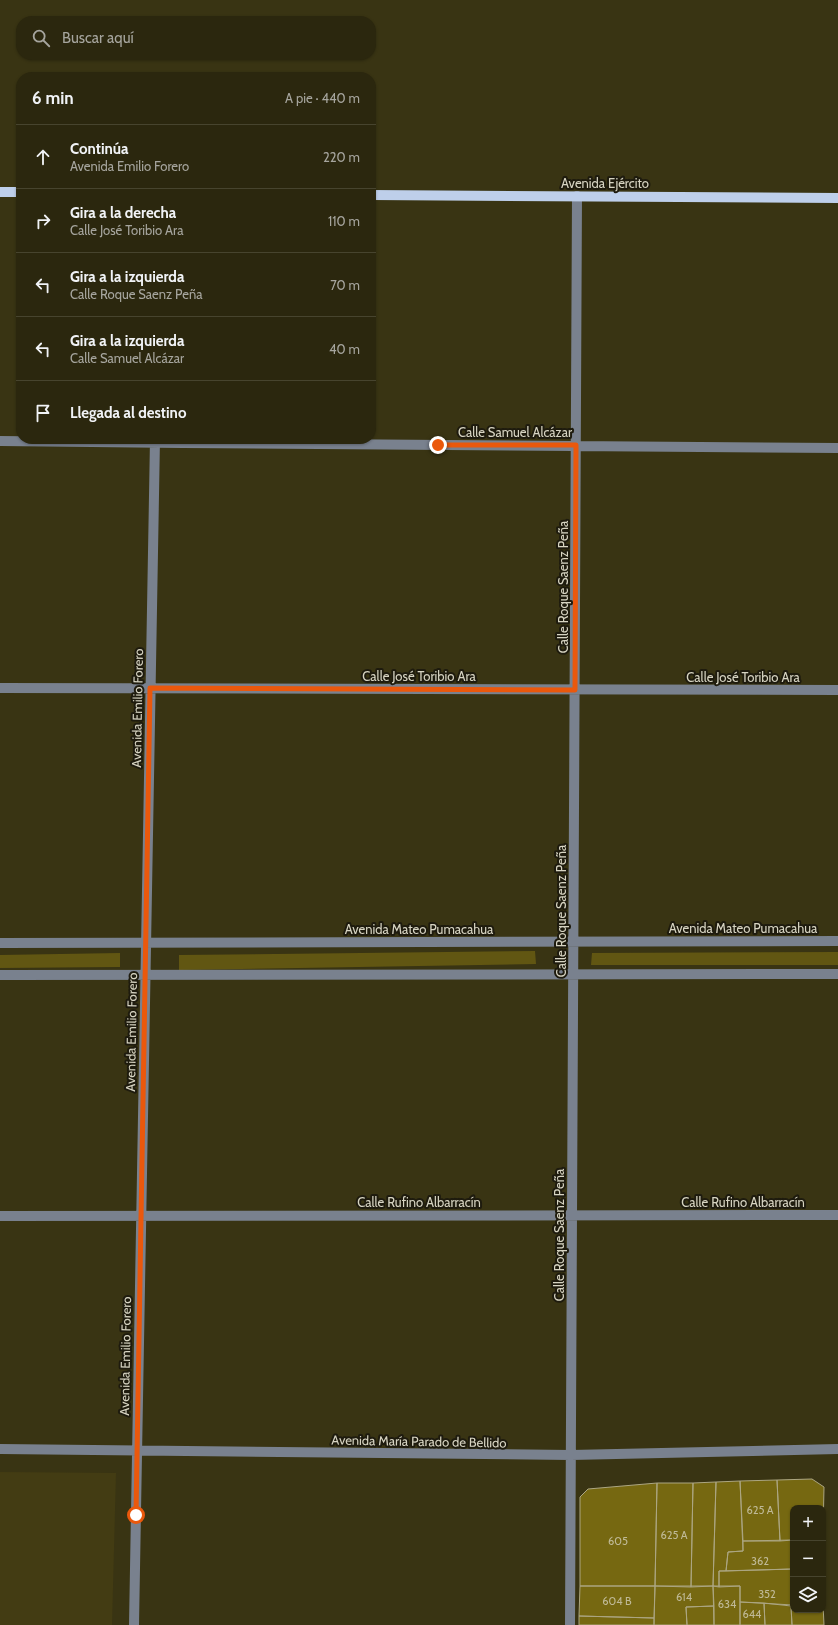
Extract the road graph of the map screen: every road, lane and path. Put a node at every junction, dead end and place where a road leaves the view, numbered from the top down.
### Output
1 (0, 192) edge
2 (16, 192) edge
3 (376, 195) edge
4 (577, 196) junction
5 (838, 198) edge
6 (0, 441) edge
7 (16, 441) edge
8 (376, 443) edge
9 (155, 444) edge
10 (576, 445) junction
11 (838, 448) edge
12 (0, 688) edge
13 (150, 688) junction
14 (575, 690) junction
15 (838, 690) edge
16 (838, 941) edge
17 (574, 942) junction
18 (0, 943) edge
19 (146, 943) junction
20 (574, 974) junction
21 (838, 974) edge
22 (0, 975) edge
23 (145, 975) junction
24 (572, 1215) junction
25 (838, 1215) edge
26 (0, 1216) edge
27 (141, 1216) junction
28 (838, 1449) edge
29 (0, 1450) edge
30 (137, 1451) junction
31 (571, 1455) junction
32 (134, 1625) edge
33 (570, 1625) edge

1 - 2 main road
3 - 4 main road, Avenida Ejército
4 - 5 main road, Avenida Ejército
4 - 10 street, Calle Roque Saenz Peña
6 - 7 street, Calle Samuel Alcázar
8 - 10 street, Calle Samuel Alcázar
9 - 13 street, Avenida Emilio Forero
10 - 11 street, Calle Samuel Alcázar
10 - 14 street, Calle Roque Saenz Peña
12 - 13 street, Calle José Toribio Ara
13 - 14 street, Calle José Toribio Ara
13 - 19 street, Avenida Emilio Forero
14 - 15 street, Calle José Toribio Ara
14 - 17 street, Calle Roque Saenz Peña
16 - 17 street, Avenida Mateo Pumacahua
17 - 19 street, Avenida Mateo Pumacahua
17 - 20 street, Calle Roque Saenz Peña
18 - 19 street, Avenida Mateo Pumacahua
19 - 23 street, Avenida Emilio Forero
20 - 21 street
20 - 23 street
20 - 24 street, Calle Roque Saenz Peña
22 - 23 street
23 - 27 street, Avenida Emilio Forero
24 - 25 street, Calle Rufino Albarracín
24 - 27 street, Calle Rufino Albarracín
24 - 31 street, Calle Roque Saenz Peña
26 - 27 street, Calle Rufino Albarracín
27 - 30 street, Avenida Emilio Forero
28 - 31 street, Avenida María Parado de Bellido
29 - 30 street, Avenida María Parado de Bellido
30 - 31 street, Avenida María Parado de Bellido
30 - 32 street, Avenida Emilio Forero
31 - 33 street, Calle Roque Saenz Peña

